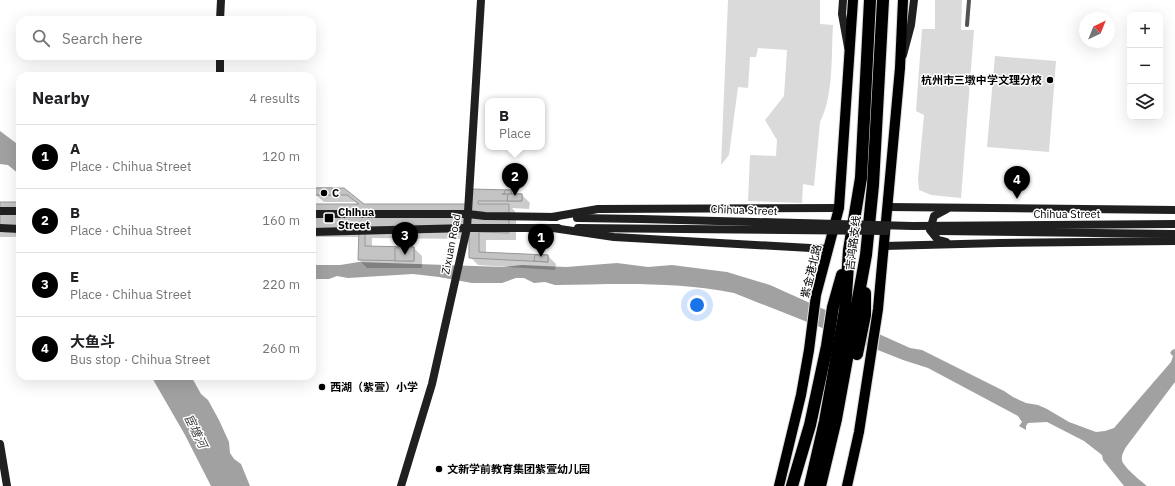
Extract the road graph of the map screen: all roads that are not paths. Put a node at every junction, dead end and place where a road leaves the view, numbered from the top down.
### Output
1 (221, 0) edge
2 (481, 0) edge
3 (843, 0) edge
4 (852, 0) edge
5 (870, 0) edge
6 (884, 0) edge
7 (903, 0) edge
8 (914, 0) edge
9 (969, 0) edge
10 (220, 16) edge
11 (967, 25) dead end
12 (850, 59) junction
13 (220, 60) edge
14 (900, 68) junction
15 (220, 72) edge
16 (887, 207) junction
17 (839, 208) junction
18 (949, 208) junction
19 (1175, 210) edge
20 (0, 211) edge
21 (16, 211) edge
22 (316, 214) edge
23 (468, 214) junction
24 (552, 217) junction
25 (1175, 224) edge
26 (0, 228) edge
27 (467, 228) junction
28 (553, 228) junction
29 (16, 229) edge
30 (316, 232) edge
31 (1175, 234) edge
32 (1175, 241) edge
33 (952, 244) junction
34 (884, 246) junction
35 (828, 249) junction
36 (849, 311) junction
37 (842, 352) junction
38 (0, 444) edge
39 (7, 486) edge
40 (401, 486) edge
41 (779, 486) edge
42 (792, 486) edge
43 (810, 486) edge
44 (820, 486) edge
45 (828, 486) edge
46 (847, 486) edge

1 - 10 main road
2 - 23 main road, Zixuan Road
3 - 12 main road, 紫金港北路
4 - 12 main road, 紫金港北路
5 - 36 highway, 吉鸿路支线
6 - 36 highway, 吉鸿路支线
7 - 14 main road
8 - 14 main road
9 - 11 lane
12 - 17 main road, 紫金港北路
13 - 15 main road
14 - 16 main road
16 - 18 main road
16 - 34 main road
17 - 24 main road
17 - 35 main road, 紫金港北路
18 - 19 main road
18 - 33 main road
20 - 21 main road
22 - 23 main road, Chihua Street
23 - 24 main road, Chihua Street
23 - 27 main road, Zixuan Road
24 - 25 main road, Chihua Street, bridge
26 - 29 main road
27 - 28 main road, Chihua Street
27 - 30 main road, Chihua Street
27 - 40 main road, Zixuan Road
28 - 31 main road, Chihua Street, bridge
28 - 35 main road
32 - 33 main road
33 - 34 main road
34 - 46 main road
35 - 41 main road, 紫金港北路
36 - 37 highway, 吉鸿路支线
36 - 37 highway
37 - 42 highway
37 - 43 highway, 吉鸿路支线
37 - 44 highway, 吉鸿路支线
37 - 45 highway
38 - 39 main road

